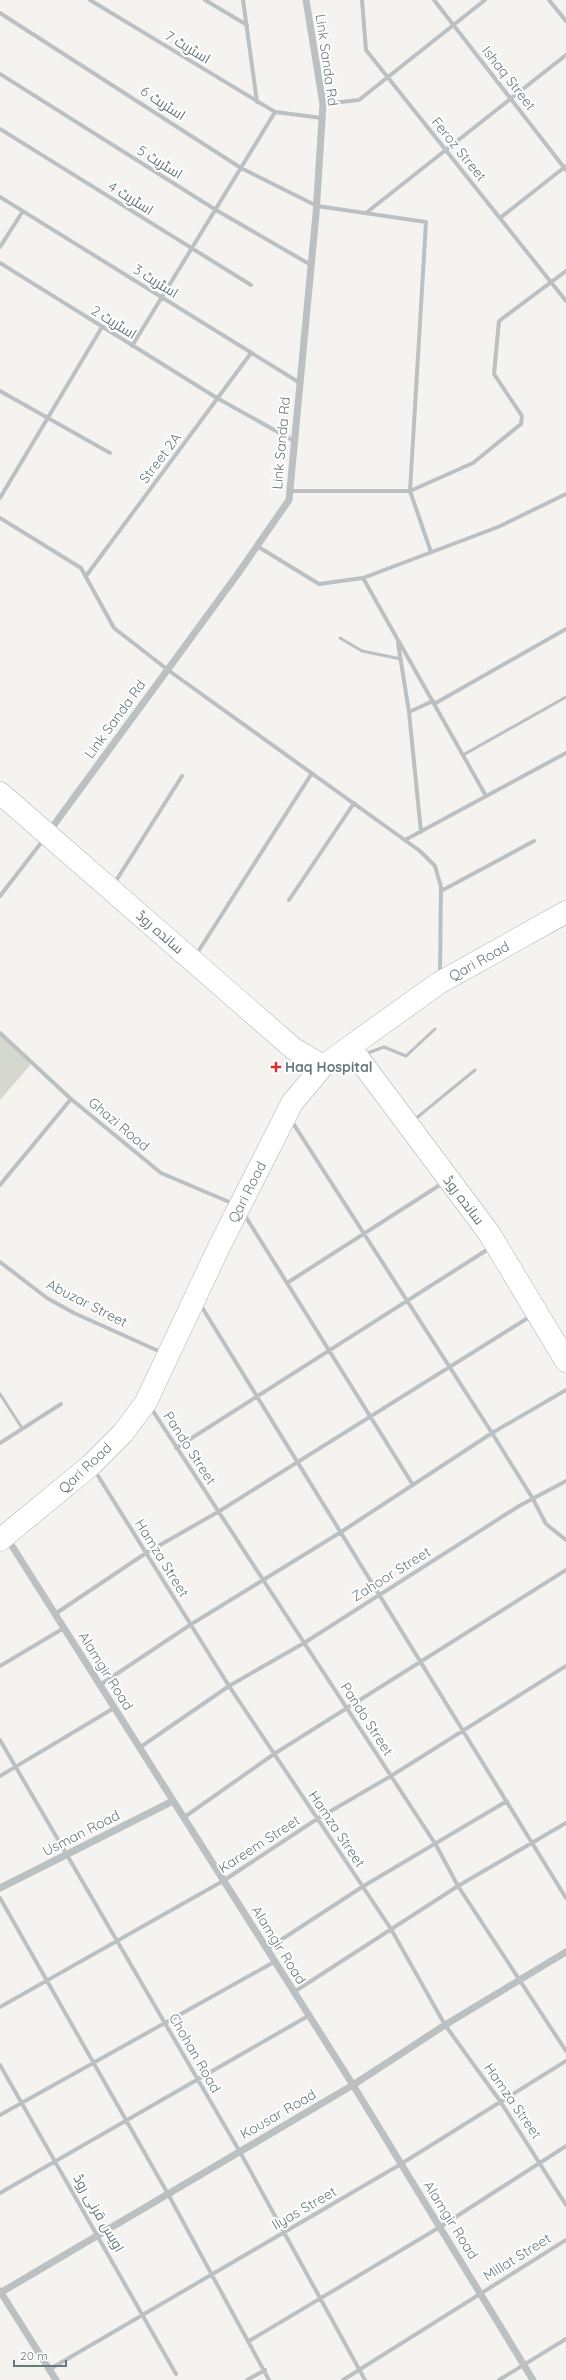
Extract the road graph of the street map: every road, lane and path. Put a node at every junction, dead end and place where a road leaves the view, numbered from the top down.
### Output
1 (92, 0) edge
2 (205, 0) edge
3 (243, 0) edge
4 (306, 0) edge
5 (362, 0) edge
6 (434, 0) edge
7 (485, 0) edge
8 (549, 0) edge
9 (0, 13) edge
10 (566, 21) edge
11 (247, 25) junction
12 (454, 25) junction
13 (566, 55) edge
14 (0, 74) edge
15 (387, 77) junction
16 (511, 99) junction
17 (257, 102) junction
18 (323, 104) junction
19 (275, 112) junction
20 (322, 118) junction
21 (0, 129) edge
22 (446, 150) junction
23 (242, 168) junction
24 (565, 168) edge
25 (0, 197) edge
26 (317, 206) junction
27 (216, 210) junction
28 (23, 211) junction
29 (366, 213) junction
30 (500, 218) junction
31 (0, 248) edge
32 (192, 249) junction
33 (0, 263) edge
34 (311, 265) junction
35 (566, 271) edge
36 (551, 282) junction
37 (251, 285) dead end
38 (162, 298) junction
39 (566, 301) edge
40 (102, 327) junction
41 (132, 346) junction
42 (251, 353) junction
43 (300, 383) junction
44 (0, 391) edge
45 (217, 398) junction
46 (48, 418) junction
47 (294, 441) junction
48 (110, 453) dead end
49 (290, 491) junction
50 (410, 491) junction
51 (566, 494) edge
52 (0, 498) edge
53 (0, 518) edge
54 (257, 546) junction
55 (431, 552) junction
56 (86, 576) junction
57 (363, 578) junction
58 (566, 629) edge
59 (340, 638) dead end
60 (398, 639) junction
61 (401, 659) junction
62 (168, 670) junction
63 (566, 697) edge
64 (434, 703) junction
65 (409, 712) junction
66 (566, 753) edge
67 (463, 755) junction
68 (312, 773) junction
69 (182, 776) dead end
70 (0, 794) edge
71 (486, 796) junction
72 (354, 803) junction
73 (421, 832) junction
74 (47, 836) junction
75 (405, 840) junction
76 (534, 841) dead end
77 (111, 889) junction
78 (441, 890) junction
79 (0, 896) edge
80 (289, 900) dead end
81 (566, 912) edge
82 (192, 960) junction
83 (439, 983) junction
84 (435, 1029) dead end
85 (0, 1033) edge
86 (354, 1052) junction
87 (323, 1066) junction
88 (475, 1070) dead end
89 (71, 1099) junction
90 (287, 1114) junction
91 (408, 1125) junction
92 (449, 1179) junction
93 (0, 1185) edge
94 (240, 1207) junction
95 (364, 1233) junction
96 (496, 1244) junction
97 (0, 1262) edge
98 (287, 1283) junction
99 (196, 1297) junction
100 (407, 1301) junction
101 (536, 1312) junction
102 (329, 1350) junction
103 (168, 1355) junction
104 (566, 1361) edge
105 (449, 1366) junction
106 (566, 1390) edge
107 (0, 1394) edge
108 (257, 1396) junction
109 (146, 1402) junction
110 (61, 1404) dead end
111 (370, 1416) junction
112 (22, 1428) junction
113 (492, 1433) junction
114 (0, 1443) edge
115 (176, 1448) junction
116 (298, 1462) junction
117 (91, 1465) junction
118 (566, 1481) edge
119 (413, 1485) junction
120 (533, 1499) junction
121 (218, 1512) junction
122 (341, 1532) junction
123 (2, 1534) edge
124 (566, 1540) edge
125 (146, 1553) junction
126 (566, 1570) edge
127 (264, 1581) junction
128 (380, 1594) junction
129 (55, 1614) junction
130 (190, 1624) junction
131 (64, 1628) junction
132 (304, 1643) junction
133 (420, 1660) junction
134 (0, 1666) edge
135 (566, 1666) edge
136 (100, 1685) junction
137 (229, 1686) junction
138 (114, 1708) junction
139 (347, 1708) junction
140 (463, 1730) junction
141 (0, 1740) edge
142 (139, 1748) junction
143 (274, 1754) junction
144 (16, 1767) junction
145 (0, 1776) edge
146 (391, 1776) junction
147 (173, 1801) junction
148 (507, 1801) junction
149 (183, 1818) junction
150 (317, 1818) junction
151 (566, 1823) edge
152 (533, 1843) junction
153 (436, 1845) junction
154 (67, 1855) junction
155 (223, 1881) junction
156 (458, 1886) junction
157 (362, 1887) junction
158 (0, 1888) edge
159 (0, 1898) edge
160 (566, 1898) edge
161 (391, 1929) junction
162 (117, 1941) junction
163 (267, 1949) junction
164 (566, 1952) edge
165 (274, 1962) junction
166 (520, 1979) junction
167 (47, 1981) junction
168 (294, 1992) junction
169 (0, 2007) edge
170 (308, 2016) junction
171 (165, 2023) junction
172 (445, 2025) junction
173 (566, 2051) edge
174 (566, 2061) edge
175 (94, 2063) junction
176 (0, 2065) edge
177 (198, 2079) junction
178 (353, 2085) junction
179 (500, 2101) junction
180 (22, 2102) junction
181 (0, 2115) edge
182 (127, 2120) junction
183 (566, 2146) edge
184 (240, 2152) junction
185 (56, 2161) junction
186 (540, 2161) junction
187 (401, 2164) junction
188 (0, 2194) edge
189 (168, 2194) junction
190 (566, 2205) edge
191 (440, 2227) junction
192 (283, 2233) junction
193 (99, 2235) junction
194 (566, 2240) edge
195 (213, 2274) junction
196 (0, 2292) edge
197 (480, 2294) junction
198 (319, 2300) junction
199 (144, 2314) junction
200 (566, 2340) edge
201 (249, 2341) junction
202 (525, 2366) junction
203 (50, 2369) junction
204 (265, 2370) junction
205 (360, 2370) junction
206 (176, 2374) dead end
207 (56, 2380) edge
208 (247, 2380) edge
209 (269, 2380) edge
210 (344, 2380) edge
211 (365, 2380) edge
212 (499, 2380) edge
213 (533, 2380) edge

1 - 17 street, اسٹریٹ 7
2 - 11 street
3 - 11 street
4 - 18 street, Link Sanda Rd
5 - 15 street, Feroz Street
6 - 12 street, Ishaq Street
7 - 12 street
8 - 10 street
9 - 23 street, اسٹریٹ 6
11 - 17 street
12 - 15 street
12 - 16 street, Ishaq Street
13 - 16 street
14 - 27 street, اسٹریٹ 5
15 - 18 street
15 - 22 street, Feroz Street
16 - 22 street
16 - 24 street, Ishaq Street
17 - 19 street, اسٹریٹ 7
18 - 20 street, Link Sanda Rd
19 - 20 street
19 - 23 street
20 - 26 street, Link Sanda Rd
21 - 32 street, اسٹریٹ 4
22 - 29 street
22 - 30 street, Feroz Street
23 - 26 street, اسٹریٹ 6
23 - 27 street
24 - 30 street
25 - 28 street, اسٹریٹ 3
26 - 29 street, اسٹریٹ 6
26 - 34 street, Link Sanda Rd
27 - 32 street
27 - 34 street, اسٹریٹ 5
28 - 31 street
28 - 38 street, اسٹریٹ 3
29 - 50 street, اسٹریٹ 6
30 - 36 street, Feroz Street
32 - 37 street, اسٹریٹ 4
32 - 38 street
33 - 40 street, اسٹریٹ 2
34 - 43 street, Link Sanda Rd
35 - 36 street
36 - 39 street, Feroz Street
36 - 50 street
38 - 41 street
38 - 42 street, اسٹریٹ 3
40 - 41 street, اسٹریٹ 2
40 - 46 street
41 - 45 street, اسٹریٹ 2
42 - 43 street, اسٹریٹ 3
42 - 45 street, Street 2A
43 - 47 street, Link Sanda Rd
44 - 46 street
45 - 47 street, اسٹریٹ 2
45 - 56 street, Street 2A
46 - 48 street
46 - 52 street
47 - 49 street, Link Sanda Rd
49 - 50 street
49 - 54 street, Link Sanda Rd
50 - 55 street
51 - 55 street
53 - 56 street
54 - 57 street
54 - 62 street, Link Sanda Rd
55 - 57 street
56 - 62 street
57 - 60 street
58 - 64 street
59 - 61 lane
60 - 61 street
60 - 64 street
61 - 65 street
62 - 68 street
62 - 74 street, Link Sanda Rd
63 - 67 lane
64 - 65 street
64 - 67 street
65 - 73 street
66 - 71 street
67 - 71 street
68 - 72 street
68 - 82 street
69 - 77 street
70 - 74 main road, ساندہ روڈ
71 - 73 street
72 - 75 street
72 - 80 street
73 - 75 street
74 - 77 main road, ساندہ روڈ
74 - 79 street
75 - 78 street
76 - 78 street
77 - 82 main road, ساندہ روڈ
78 - 83 street
81 - 83 main road, Qari Road
82 - 87 main road, ساندہ روڈ
83 - 86 main road, Qari Road
84 - 86 lane
85 - 89 street, Ghazi Road
86 - 87 main road, Qari Road
86 - 91 main road, ساندہ روڈ
87 - 90 main road, Qari Road
88 - 91 lane
89 - 93 street
89 - 94 street, Ghazi Road
90 - 94 main road, Qari Road
90 - 95 street
91 - 92 main road, ساندہ روڈ
92 - 95 street
92 - 96 main road, ساندہ روڈ
94 - 98 street
94 - 99 main road, Qari Road
95 - 98 street
95 - 100 street
96 - 100 street
96 - 101 main road, ساندہ روڈ
97 - 103 street, Abuzar Street
98 - 102 street
99 - 103 main road, Qari Road
99 - 108 street
100 - 102 street
100 - 105 street
101 - 104 main road, ساندہ روڈ
101 - 105 street
102 - 108 street
102 - 111 street
103 - 109 main road, Qari Road
105 - 111 street
105 - 113 street
106 - 113 street
107 - 112 lane
108 - 115 street
108 - 116 street
109 - 115 street, Pando Street
109 - 117 main road, Qari Road
110 - 112 street
111 - 116 street
111 - 119 street
112 - 114 street
113 - 119 street
113 - 120 street
115 - 121 street, Pando Street
116 - 121 street
116 - 122 street
117 - 123 main road, Qari Road
117 - 125 street, Hamza Street
118 - 120 street, Zahoor Street
119 - 122 street
120 - 124 street
120 - 128 street, Zahoor Street
121 - 125 street
121 - 127 street, Pando Street
122 - 127 street
122 - 128 street
123 - 129 street, Alamgir Road
125 - 129 street
125 - 130 street, Hamza Street
126 - 133 street
127 - 130 street
127 - 132 street, Pando Street
128 - 132 street, Zahoor Street
128 - 133 street
129 - 131 street, Alamgir Road
130 - 136 street
130 - 137 street, Hamza Street
131 - 134 street
131 - 136 street, Alamgir Road
132 - 137 street, Zahoor Street
132 - 139 street, Pando Street
133 - 139 street
133 - 140 street
135 - 140 street, Kareem Street
136 - 138 street, Alamgir Road
137 - 142 street, Zahoor Street
137 - 143 street, Hamza Street
138 - 142 street, Alamgir Road
138 - 144 street
139 - 143 street
139 - 146 street, Pando Street
140 - 146 street, Kareem Street
140 - 148 street
141 - 144 street, Chohan Road
142 - 147 street, Alamgir Road
143 - 149 street
143 - 150 street, Hamza Street
144 - 145 street
144 - 154 street, Chohan Road
146 - 150 street, Kareem Street
146 - 153 street, Pando Street
147 - 149 street, Alamgir Road
147 - 154 street, Usman Road
148 - 152 street
148 - 153 street
149 - 155 street, Alamgir Road
150 - 155 street, Kareem Street
150 - 157 street, Hamza Street
151 - 152 street
152 - 156 street
152 - 160 street
153 - 156 street, Pando Street
153 - 157 street
154 - 158 street, Usman Road
154 - 162 street, Chohan Road
155 - 162 street, Kareem Street
155 - 163 street, Alamgir Road
156 - 161 street
156 - 166 street, Pando Street
157 - 161 street, Hamza Street
157 - 163 street
159 - 167 street
161 - 168 street
161 - 172 street, Hamza Street
162 - 167 street, Kareem Street
162 - 171 street, Chohan Road
163 - 165 street, Alamgir Road
164 - 166 street, Kousar Road
165 - 168 street, Alamgir Road
165 - 171 street
166 - 172 street, Kousar Road
166 - 173 street, Pando Street
167 - 169 street, Kareem Street
167 - 175 street
168 - 170 street, Alamgir Road
170 - 177 street
170 - 178 street, Alamgir Road
171 - 175 street
171 - 177 street, Chohan Road
172 - 178 street, Kousar Road
172 - 179 street, Hamza Street
174 - 179 street, Ilyas Street
175 - 180 street
175 - 182 street
176 - 180 street, اویس قرنی روڈ
177 - 182 street
177 - 184 street, Chohan Road
178 - 184 street, Kousar Road
178 - 187 street, Alamgir Road
179 - 186 street, Hamza Street
179 - 187 street, Ilyas Street
180 - 181 street
180 - 185 street, اویس قرنی روڈ
182 - 185 street
182 - 189 street
183 - 186 street
184 - 189 street, Kousar Road
184 - 192 street, Chohan Road
185 - 188 street
185 - 193 street, اویس قرنی روڈ
186 - 190 street, Hamza Street
186 - 191 street
187 - 191 street, Alamgir Road
187 - 192 street, Ilyas Street
189 - 193 street, Kousar Road
189 - 195 street
191 - 197 street, Alamgir Road
191 - 198 street
192 - 195 street, Ilyas Street
192 - 198 street, Chohan Road
193 - 196 street, Kousar Road
193 - 199 street, اویس قرنی روڈ
194 - 197 street, Millat Street
195 - 199 street, Ilyas Street
195 - 201 street
196 - 203 street
197 - 202 street, Alamgir Road
197 - 205 street, Millat Street
198 - 201 street
198 - 205 street, Chohan Road
199 - 203 street, Ilyas Street
199 - 206 street, اویس قرنی روڈ
200 - 202 street
201 - 204 street
202 - 212 street
202 - 213 street, Alamgir Road
203 - 207 street
204 - 208 street
204 - 209 street
205 - 210 street, Millat Street
205 - 211 street, Chohan Road

